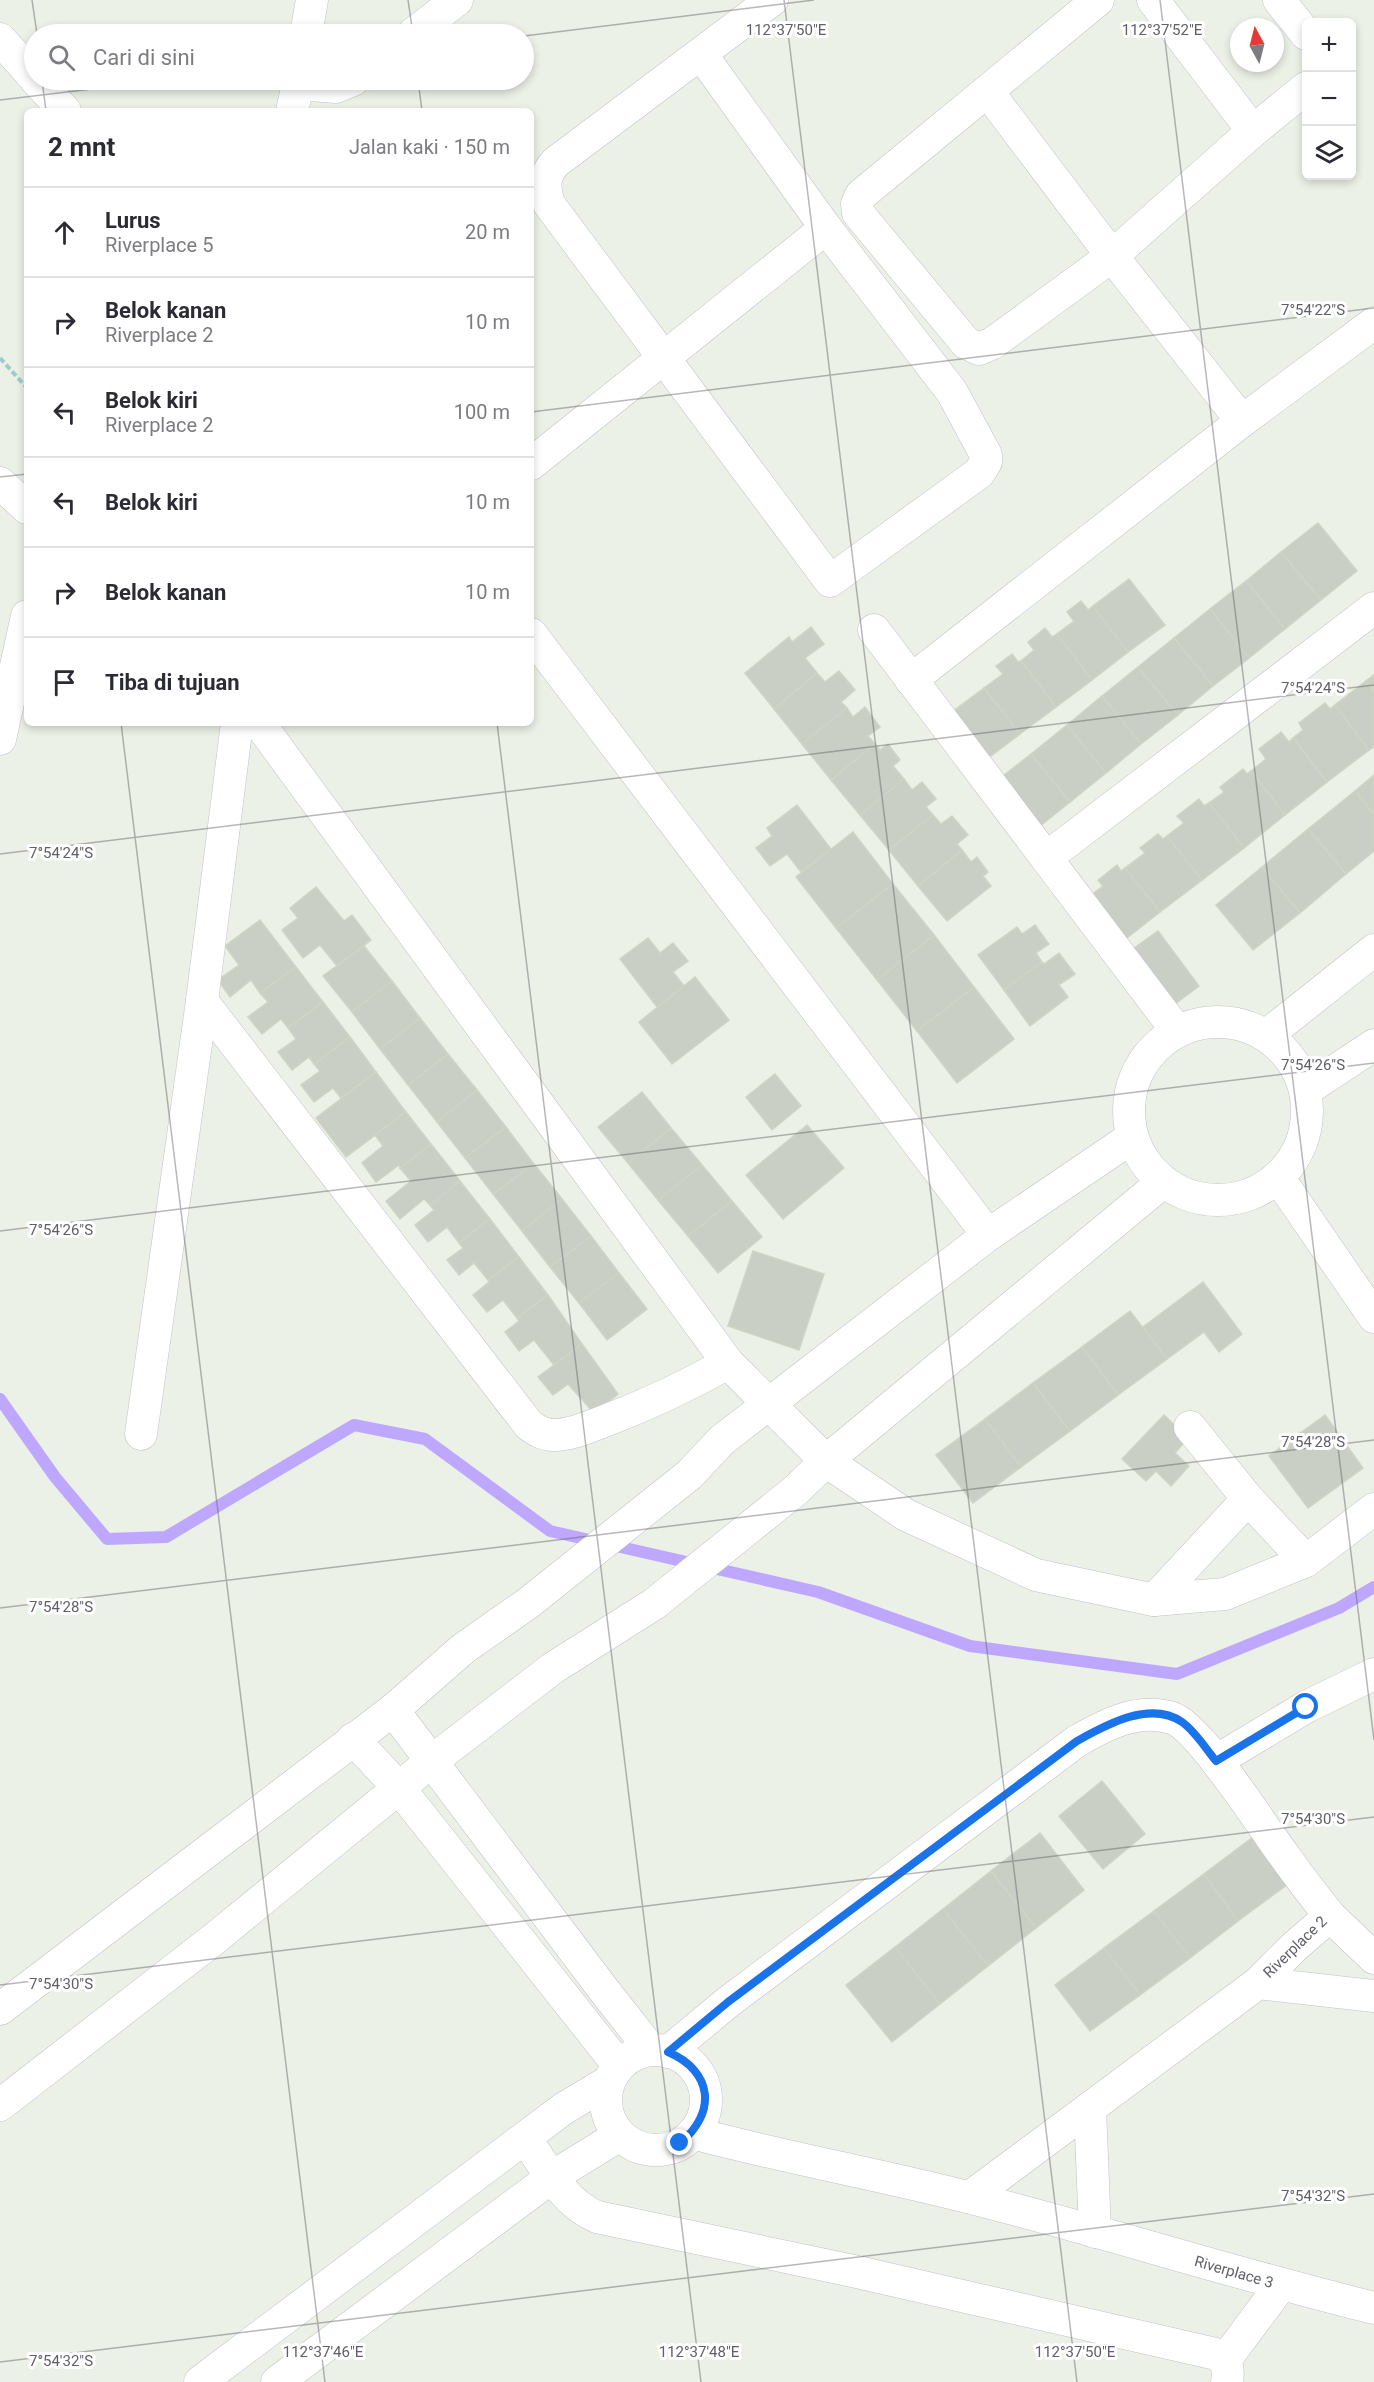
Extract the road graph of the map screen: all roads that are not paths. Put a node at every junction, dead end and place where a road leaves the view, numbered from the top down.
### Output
1 (312, 0) edge
2 (457, 0) edge
3 (772, 0) edge
4 (1098, 0) edge
5 (1153, 0) edge
6 (1279, 0) edge
7 (308, 24) edge
8 (425, 24) edge
9 (1302, 29) edge
10 (0, 39) edge
11 (701, 54) junction
12 (24, 66) edge
13 (46, 90) edge
14 (312, 90) edge
15 (1302, 91) edge
16 (296, 92) edge
17 (988, 92) junction
18 (62, 108) edge
19 (1253, 131) junction
20 (825, 228) junction
21 (1112, 256) junction
22 (1374, 323) edge
23 (664, 358) junction
24 (1242, 421) junction
25 (534, 462) edge
26 (0, 483) edge
27 (24, 505) edge
28 (1374, 608) edge
29 (24, 630) edge
30 (874, 630) dead end
31 (534, 638) edge
32 (912, 680) junction
33 (237, 726) edge
34 (261, 726) edge
35 (0, 739) edge
36 (1046, 858) junction
37 (1374, 950) edge
38 (202, 1001) junction
39 (1177, 1031) junction
40 (1267, 1035) junction
41 (1374, 1045) edge
42 (1306, 1090) junction
43 (1131, 1138) junction
44 (1278, 1177) junction
45 (1163, 1182) junction
46 (988, 1235) junction
47 (1374, 1317) edge
48 (728, 1363) junction
49 (768, 1406) junction
50 (1190, 1427) dead end
51 (141, 1434) dead end
52 (826, 1461) junction
53 (1248, 1499) junction
54 (1374, 1509) edge
55 (1306, 1561) junction
56 (1154, 1600) junction
57 (1374, 1674) edge
58 (393, 1710) junction
59 (353, 1739) junction
60 (433, 1760) junction
61 (1216, 1761) junction
62 (399, 1788) junction
63 (1330, 1916) junction
64 (1374, 1958) edge
65 (1258, 1983) junction
66 (1374, 1996) edge
67 (0, 2009) edge
68 (660, 2051) junction
69 (613, 2074) junction
70 (0, 2105) edge
71 (1090, 2108) junction
72 (693, 2133) junction
73 (621, 2135) junction
74 (525, 2139) junction
75 (552, 2177) junction
76 (970, 2197) junction
77 (1095, 2232) junction
78 (1281, 2285) junction
79 (1374, 2308) edge
80 (1226, 2371) edge
81 (200, 2382) edge
82 (277, 2382) edge

1 - 7 street
2 - 8 street
3 - 11 street
4 - 17 street
5 - 19 street
6 - 9 street
10 - 12 street
11 - 20 street
11 - 23 street
13 - 18 street
14 - 16 street
15 - 19 street
17 - 21 street
17 - 21 street
19 - 21 street
20 - 23 street
20 - 23 street
21 - 24 street
22 - 24 street
23 - 25 street
24 - 32 street
26 - 27 street
28 - 36 street
29 - 35 street
30 - 32 street
31 - 46 street
32 - 36 street
33 - 38 street
34 - 48 street
36 - 39 street
37 - 40 street
38 - 48 street
38 - 51 street
39 - 40 street
39 - 43 street
40 - 42 street
41 - 42 street
42 - 44 street
43 - 45 street
43 - 46 street
44 - 45 street
44 - 47 street
45 - 52 street
46 - 49 street
48 - 49 street
49 - 52 street
49 - 58 street
50 - 53 street
52 - 56 street
52 - 60 street
53 - 55 street
53 - 56 street
54 - 55 street
55 - 56 street
57 - 61 street
58 - 59 street
58 - 60 street
59 - 62 street
59 - 67 street
60 - 62 street
60 - 68 street
61 - 63 street, Riverplace 2
61 - 68 street, Riverplace 2
62 - 69 street
62 - 70 street
63 - 64 street
63 - 65 street, Riverplace 2
65 - 66 street
65 - 71 street, Riverplace 2
68 - 69 street
68 - 72 street
69 - 73 street
69 - 74 street
71 - 76 street, Riverplace 2
71 - 77 street
72 - 73 street
72 - 76 street, Riverplace 3
73 - 75 street
74 - 75 street
74 - 81 street
75 - 80 street
75 - 82 street
76 - 77 street, Riverplace 3
77 - 78 street, Riverplace 3
78 - 79 street, Riverplace 3
78 - 80 street

